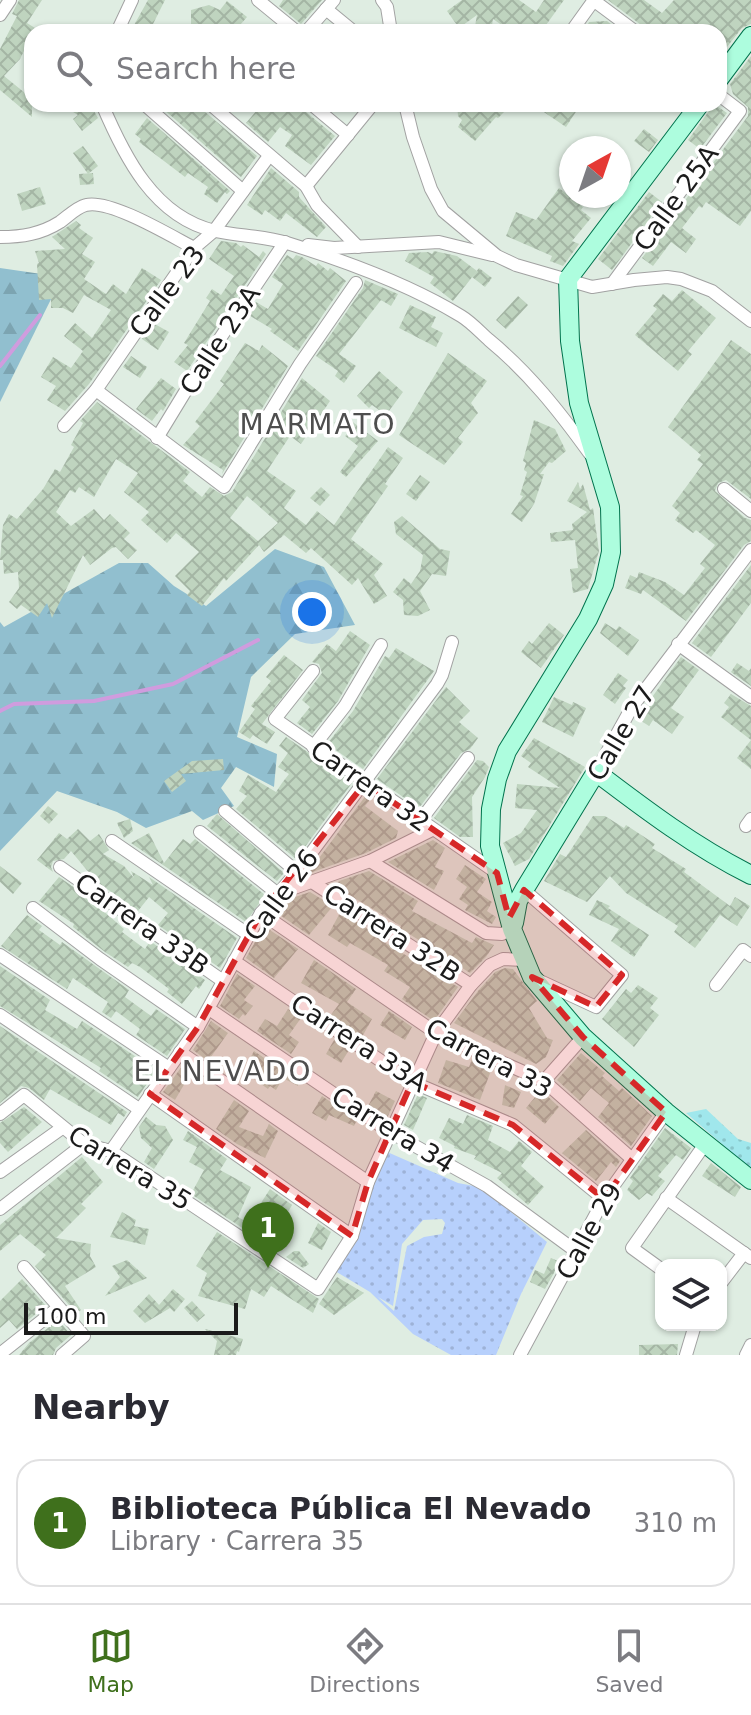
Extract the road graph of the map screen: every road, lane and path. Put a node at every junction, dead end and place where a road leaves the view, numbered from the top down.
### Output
1 (10, 0) edge
2 (132, 0) edge
3 (258, 0) edge
4 (382, 0) edge
5 (594, 0) edge
6 (330, 4) edge
7 (0, 15) edge
8 (123, 24) edge
9 (287, 24) edge
10 (313, 24) edge
11 (347, 24) edge
12 (390, 24) edge
13 (577, 24) edge
14 (626, 24) edge
15 (751, 36) edge
16 (727, 68) edge
17 (727, 101) edge
18 (106, 112) edge
19 (153, 112) edge
20 (219, 112) edge
21 (321, 112) edge
22 (367, 112) edge
23 (407, 112) edge
24 (694, 112) edge
25 (348, 135) junction
26 (269, 156) junction
27 (306, 186) junction
28 (243, 191) junction
29 (214, 231) junction
30 (0, 237) edge
31 (285, 242) junction
32 (358, 247) junction
33 (194, 248) junction
34 (497, 256) junction
35 (568, 279) junction
36 (356, 283) dead end
37 (612, 284) junction
38 (751, 321) edge
39 (96, 390) junction
40 (64, 426) dead end
41 (157, 438) junction
42 (596, 463) junction
43 (724, 489) dead end
44 (751, 511) edge
45 (751, 550) edge
46 (452, 642) dead end
47 (678, 644) junction
48 (381, 645) dead end
49 (313, 671) dead end
50 (751, 697) edge
51 (313, 747) junction
52 (468, 758) dead end
53 (596, 772) junction
54 (365, 783) junction
55 (225, 811) dead end
56 (420, 821) junction
57 (432, 830) junction
58 (200, 832) dead end
59 (112, 841) dead end
60 (490, 846) junction
61 (466, 850) junction
62 (370, 861) junction
63 (60, 867) dead end
64 (297, 872) junction
65 (497, 873) junction
66 (751, 875) edge
67 (312, 882) junction
68 (524, 890) junction
69 (278, 894) junction
70 (33, 908) dead end
71 (261, 913) junction
72 (512, 929) junction
73 (249, 935) junction
74 (747, 953) edge
75 (0, 955) edge
76 (523, 960) junction
77 (234, 961) junction
78 (532, 977) junction
79 (223, 981) junction
80 (471, 985) junction
81 (716, 985) dead end
82 (209, 1009) junction
83 (0, 1015) edge
84 (198, 1027) junction
85 (436, 1033) junction
86 (583, 1037) junction
87 (180, 1052) junction
88 (169, 1068) junction
89 (544, 1081) junction
90 (412, 1082) junction
91 (150, 1094) junction
92 (139, 1109) junction
93 (666, 1112) junction
94 (0, 1114) edge
95 (62, 1128) junction
96 (390, 1132) junction
97 (84, 1144) junction
98 (705, 1144) junction
99 (111, 1151) junction
100 (631, 1158) junction
101 (0, 1172) edge
102 (751, 1180) edge
103 (368, 1182) junction
104 (666, 1198) junction
105 (604, 1199) junction
106 (0, 1209) edge
107 (352, 1236) junction
108 (577, 1252) junction
109 (748, 1255) edge
110 (655, 1265) edge
111 (24, 1267) dead end
112 (727, 1277) edge
113 (58, 1308) junction
114 (693, 1331) edge
115 (751, 1345) edge
116 (0, 1354) edge
117 (62, 1355) edge
118 (520, 1355) edge
119 (686, 1355) edge
120 (746, 1355) edge

1 - 7 street
2 - 8 street
3 - 9 street
4 - 12 street
5 - 13 street
5 - 14 street
6 - 10 street
6 - 11 street
15 - 16 main road
17 - 37 street, Calle 25A
18 - 29 street
19 - 28 street
20 - 26 street
21 - 25 street
22 - 25 street
23 - 34 street
24 - 35 main road
25 - 27 street
26 - 27 street
26 - 28 street, Calle 23
27 - 32 street
28 - 29 street, Calle 23
29 - 31 street
29 - 33 street, Calle 23
30 - 33 street
31 - 32 street
31 - 41 street, Calle 23A
31 - 42 street
32 - 34 street
33 - 39 street, Calle 23
34 - 35 street
35 - 37 street
35 - 42 main road
36 - 41 street
37 - 38 street
39 - 40 street, Calle 23
39 - 41 street
42 - 60 main road
43 - 44 street
45 - 47 street, Calle 27
46 - 54 street, Calle 26
47 - 50 street
47 - 53 street, Calle 27
48 - 51 street
49 - 51 street, Carrera 32
51 - 54 street, Carrera 32
52 - 56 street
53 - 66 main road
53 - 68 main road, Calle 27
54 - 56 street, Carrera 32
54 - 64 street, Calle 26
55 - 64 street, Carrera 32B
56 - 57 street, Carrera 32
57 - 61 street, Carrera 32
57 - 62 street
58 - 69 street
59 - 73 street
60 - 61 street
60 - 65 main road
61 - 65 street, Carrera 32
62 - 67 street
62 - 72 street
63 - 79 street, Carrera 33B
64 - 69 street, Calle 26
65 - 72 main road
67 - 69 street
67 - 80 street, Carrera 32B
68 - 72 main road, Calle 27
68 - 78 street
69 - 71 street, Calle 26
70 - 84 street
71 - 73 street, Calle 26
71 - 85 street, Carrera 33
72 - 76 main road
73 - 77 street, Calle 26
74 - 81 street
75 - 88 street
76 - 78 main road
76 - 80 street
77 - 79 street, Calle 26
77 - 90 street, Carrera 33A
78 - 86 main road
79 - 82 street, Calle 26
80 - 85 street
82 - 84 street, Calle 26
82 - 96 street, Carrera 34
83 - 92 street
84 - 87 street, Calle 26
85 - 89 street, Carrera 33
85 - 90 street
86 - 89 street
86 - 93 main road
87 - 88 street, Calle 26
87 - 103 street
88 - 91 street, Calle 26
89 - 100 street, Carrera 33
90 - 96 street
90 - 105 street, Carrera 33A
91 - 92 street, Calle 26
91 - 107 street
92 - 99 street, Calle 26
93 - 98 main road
93 - 100 street, Calle 29
94 - 95 street, Carrera 35
95 - 97 street, Carrera 35
95 - 101 street
96 - 103 street
96 - 108 street, Carrera 34
97 - 99 street, Carrera 35
97 - 106 street
98 - 102 main road
98 - 104 street
99 - 107 street, Carrera 35
100 - 105 street, Calle 29
103 - 107 street
104 - 109 street
104 - 110 street
105 - 108 street, Calle 29
108 - 118 street, Calle 29
109 - 112 street
111 - 113 street
113 - 116 street
113 - 117 street
114 - 119 street
115 - 120 street

